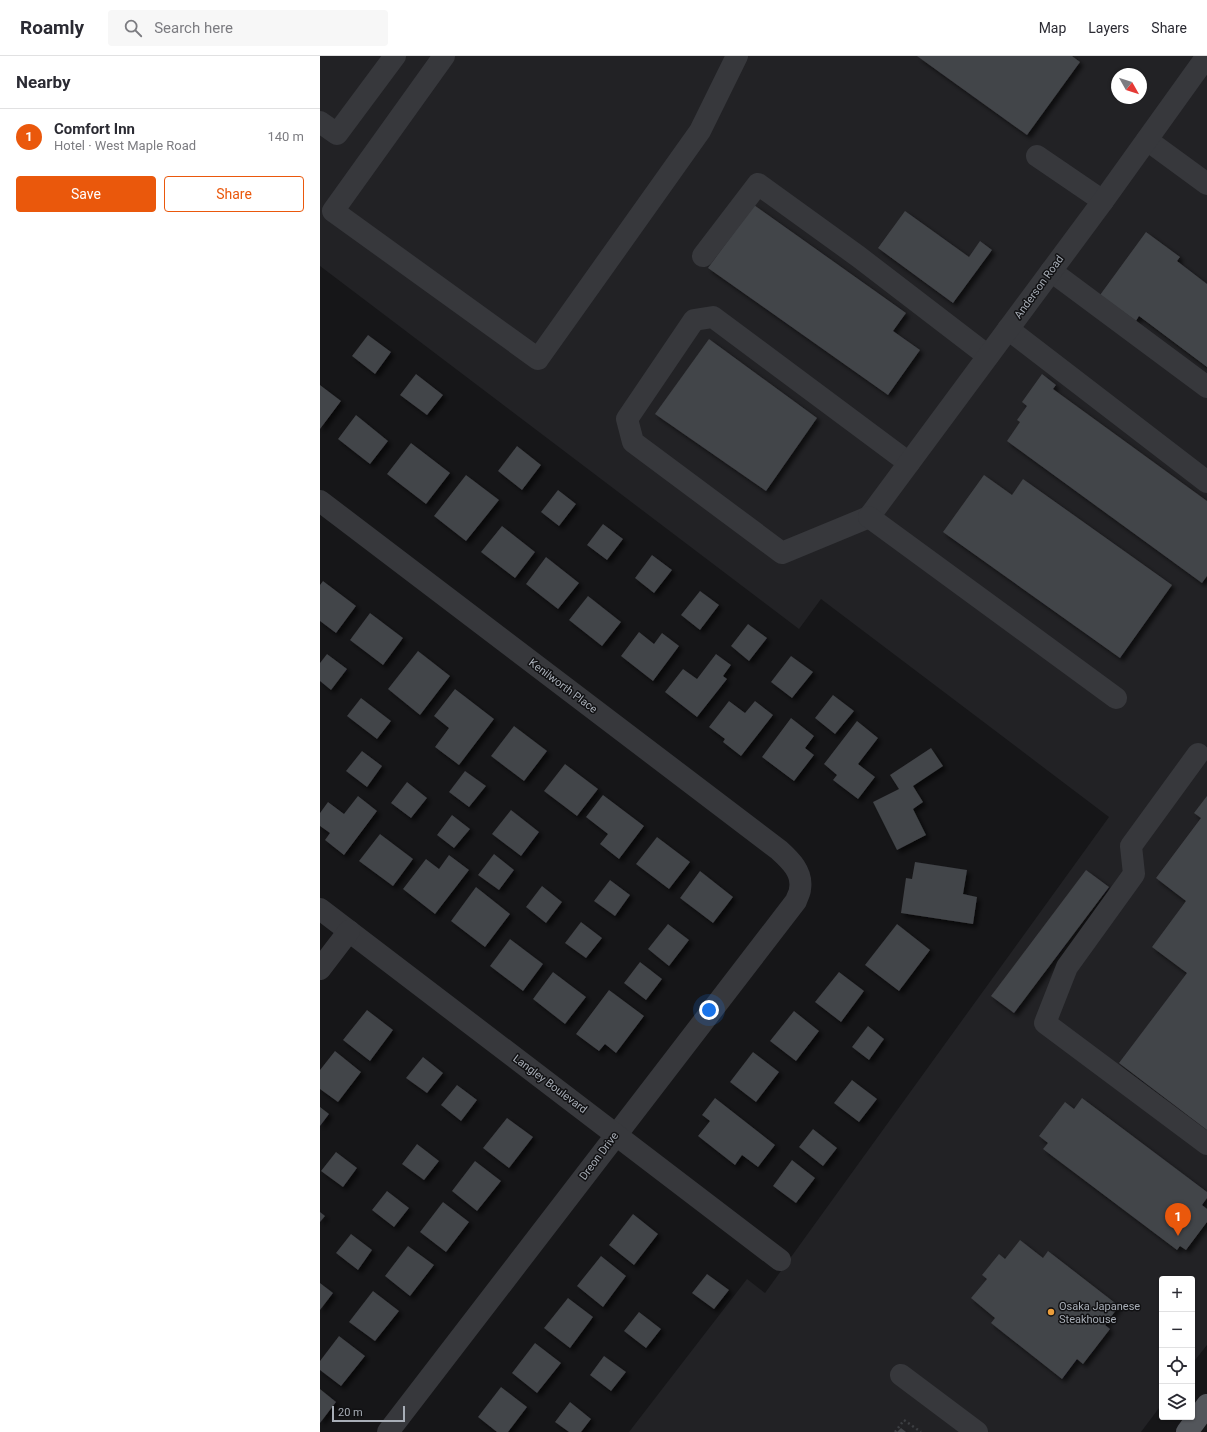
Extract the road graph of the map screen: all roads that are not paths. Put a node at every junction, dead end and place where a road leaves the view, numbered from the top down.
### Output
1 (395, 56) edge
2 (444, 56) edge
3 (737, 56) edge
4 (1199, 59) edge
5 (320, 122) edge
6 (1147, 140) junction
7 (1037, 156) dead end
8 (1207, 184) edge
9 (1103, 201) junction
10 (703, 256) dead end
11 (1051, 271) junction
12 (1008, 330) junction
13 (988, 356) junction
14 (1207, 387) edge
15 (909, 463) junction
16 (1207, 482) edge
17 (320, 501) edge
18 (869, 518) junction
19 (1116, 698) dead end
20 (1198, 754) dead end
21 (799, 876) joint
22 (320, 909) edge
23 (349, 931) junction
24 (320, 969) edge
25 (616, 1134) junction
26 (1207, 1144) edge
27 (780, 1260) dead end
28 (900, 1375) dead end
29 (1207, 1405) edge
30 (388, 1432) edge
31 (977, 1432) edge
32 (1187, 1432) edge

1 - 5 street
2 - 3 street
4 - 6 street, Anderson Road
6 - 8 street
6 - 9 street, Anderson Road
7 - 9 street
9 - 11 street, Anderson Road
10 - 13 street
11 - 12 street, Anderson Road
11 - 14 street
12 - 13 street, Anderson Road
12 - 16 street
13 - 15 street, Anderson Road
15 - 18 street, Anderson Road
15 - 18 street
17 - 21 street, Kenilworth Place
18 - 19 street
20 - 26 street
21 - 25 street, Dreon Drive
22 - 23 street, Langley Boulevard
23 - 24 street
23 - 25 street, Langley Boulevard
25 - 27 street, Langley Boulevard
25 - 30 street, Dreon Drive
28 - 31 street
29 - 32 main road

